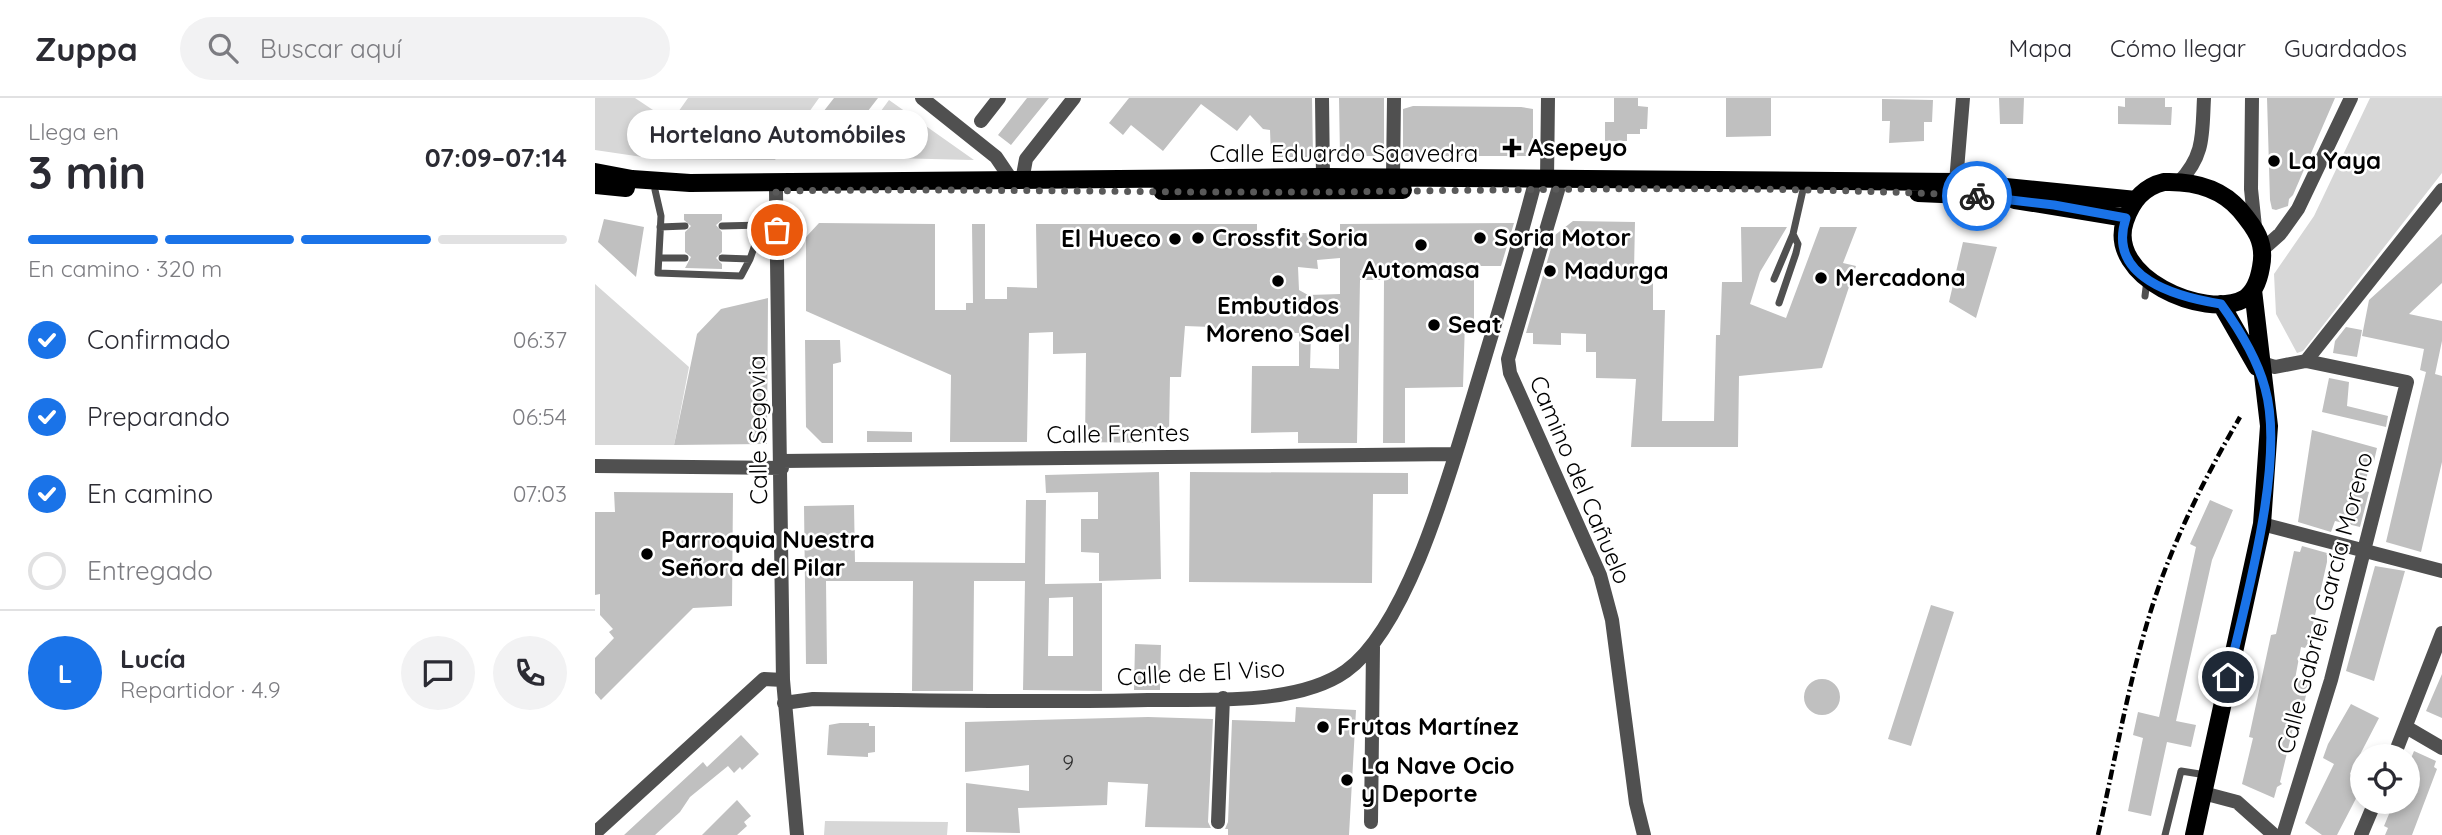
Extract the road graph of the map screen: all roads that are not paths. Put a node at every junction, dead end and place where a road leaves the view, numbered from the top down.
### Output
1 (922, 98) edge
2 (999, 98) edge
3 (1074, 98) edge
4 (1322, 98) edge
5 (1394, 98) edge
6 (1548, 98) edge
7 (1963, 98) edge
8 (2204, 98) edge
9 (2252, 98) edge
10 (2351, 98) edge
11 (981, 121) dead end
12 (595, 172) edge
13 (1323, 177) junction
14 (1393, 178) junction
15 (1018, 182) junction
16 (1956, 182) junction
17 (2179, 182) junction
18 (595, 186) edge
19 (1546, 186) junction
20 (655, 190) junction
21 (1803, 190) junction
22 (2442, 190) edge
23 (2038, 196) junction
24 (776, 198) junction
25 (2136, 200) junction
26 (2442, 204) edge
27 (2126, 218) junction
28 (762, 225) junction
29 (684, 226) dead end
30 (722, 226) dead end
31 (660, 227) junction
32 (2410, 231) junction
33 (1793, 234) junction
34 (2259, 238) junction
35 (659, 258) junction
36 (685, 258) dead end
37 (722, 258) dead end
38 (750, 258) junction
39 (1774, 279) dead end
40 (2253, 290) junction
41 (1779, 303) dead end
42 (2221, 304) junction
43 (2306, 360) junction
44 (2259, 363) junction
45 (1455, 454) junction
46 (782, 464) junction
47 (595, 466) edge
48 (2262, 524) junction
49 (2364, 550) junction
50 (2442, 571) edge
51 (2442, 633) edge
52 (1373, 647) junction
53 (783, 680) junction
54 (1223, 698) junction
55 (784, 704) junction
56 (2406, 727) junction
57 (2399, 744) edge
58 (2442, 748) edge
59 (2207, 775) junction
60 (2203, 793) junction
61 (2370, 814) edge
62 (1218, 822) dead end
63 (1371, 822) dead end
64 (595, 833) edge
65 (797, 835) edge
66 (1644, 835) edge
67 (2165, 835) edge
68 (2194, 835) edge
69 (2274, 835) edge
70 (2283, 835) edge
71 (2361, 835) edge

1 - 15 street
2 - 11 street
3 - 15 street
4 - 13 street
5 - 14 street
6 - 19 street
7 - 16 street
8 - 17 street
9 - 34 street
10 - 34 street
12 - 15 main road, Calle Eduardo Saavedra
13 - 14 main road, Calle Eduardo Saavedra
13 - 15 main road, Calle Eduardo Saavedra
14 - 19 main road, Calle Eduardo Saavedra
16 - 19 main road, Calle Eduardo Saavedra
16 - 23 main road, Calle Eduardo Saavedra
17 - 25 main road
17 - 34 main road
18 - 20 main road, Calle Eduardo Saavedra
19 - 21 main road, Calle Eduardo Saavedra
19 - 24 main road, Calle Eduardo Saavedra
19 - 45 street, Calle de El Viso
19 - 66 street, Camino del Cañuelo
20 - 24 main road, Calle Eduardo Saavedra
20 - 31 lane
21 - 23 main road, Calle Eduardo Saavedra
21 - 33 lane
22 - 32 street
23 - 25 main road, Calle Eduardo Saavedra
23 - 27 main road, Calle Eduardo Saavedra
24 - 28 lane
24 - 46 street, Calle Segovia
25 - 27 main road
26 - 32 street
27 - 42 main road
28 - 30 lane
28 - 38 lane
29 - 31 lane
31 - 35 lane
32 - 43 street
33 - 39 lane
33 - 41 lane
34 - 40 main road
35 - 36 lane
35 - 38 lane
37 - 38 lane
40 - 42 main road
40 - 44 main road
42 - 44 main road
43 - 44 street
43 - 49 street, Calle Gabriel García Moreno
44 - 48 main road
45 - 46 street, Calle Frentes
45 - 52 street, Calle de El Viso
46 - 47 street, Calle Frentes
46 - 53 street, Calle Segovia
48 - 49 street
48 - 59 main road
49 - 50 street
49 - 70 street, Calle Gabriel García Moreno
51 - 56 street
52 - 54 street, Calle de El Viso
52 - 63 street
53 - 55 street, Calle Segovia
53 - 64 street
54 - 55 street, Calle de El Viso
54 - 62 street
55 - 65 street, Calle Segovia
56 - 57 street
56 - 58 street
59 - 60 main road
59 - 67 lane
60 - 68 main road
60 - 69 street
61 - 71 street

